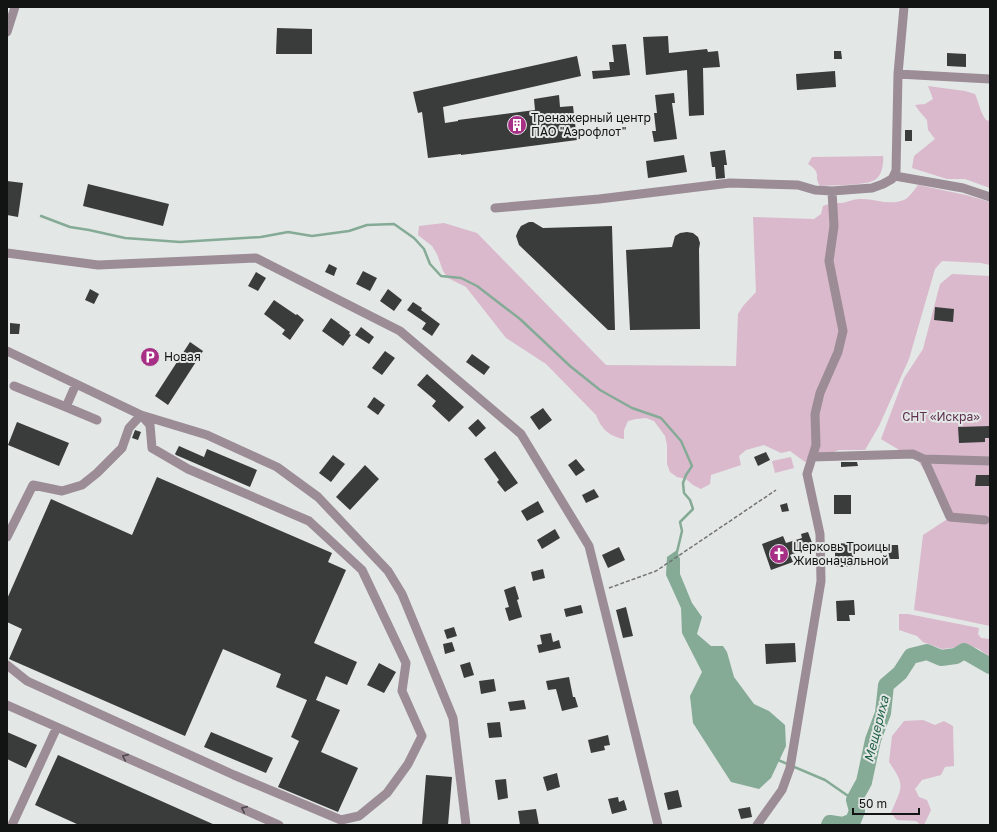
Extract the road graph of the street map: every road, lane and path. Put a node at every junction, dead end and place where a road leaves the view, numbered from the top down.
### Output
1 (15, 7) edge
2 (904, 7) edge
3 (7, 32) edge
4 (898, 74) junction
5 (990, 79) edge
6 (895, 176) junction
7 (832, 191) junction
8 (990, 196) edge
9 (495, 208) dead end
10 (7, 253) edge
11 (7, 351) edge
12 (76, 384) junction
13 (14, 386) dead end
14 (66, 407) junction
15 (141, 415) junction
16 (97, 420) dead end
17 (812, 457) junction
18 (924, 459) junction
19 (990, 461) edge
20 (776, 490) dead end
21 (984, 520) dead end
22 (7, 537) edge
23 (600, 592) junction
24 (7, 665) edge
25 (7, 705) edge
26 (57, 727) junction
27 (12, 825) edge
28 (280, 825) edge
29 (466, 825) edge
30 (658, 825) edge
31 (757, 825) edge

1 - 3 street
2 - 4 street
4 - 5 street
4 - 6 street
6 - 7 street
6 - 8 street
7 - 9 street
7 - 17 street
10 - 23 street
11 - 12 street
12 - 14 street
12 - 15 street
13 - 14 street
14 - 16 street
15 - 22 street
15 - 24 street
15 - 29 street
17 - 18 street
17 - 31 street
18 - 19 street
18 - 21 street
20 - 23 path
23 - 30 street
25 - 26 street
26 - 27 street
28 -> 26 street

